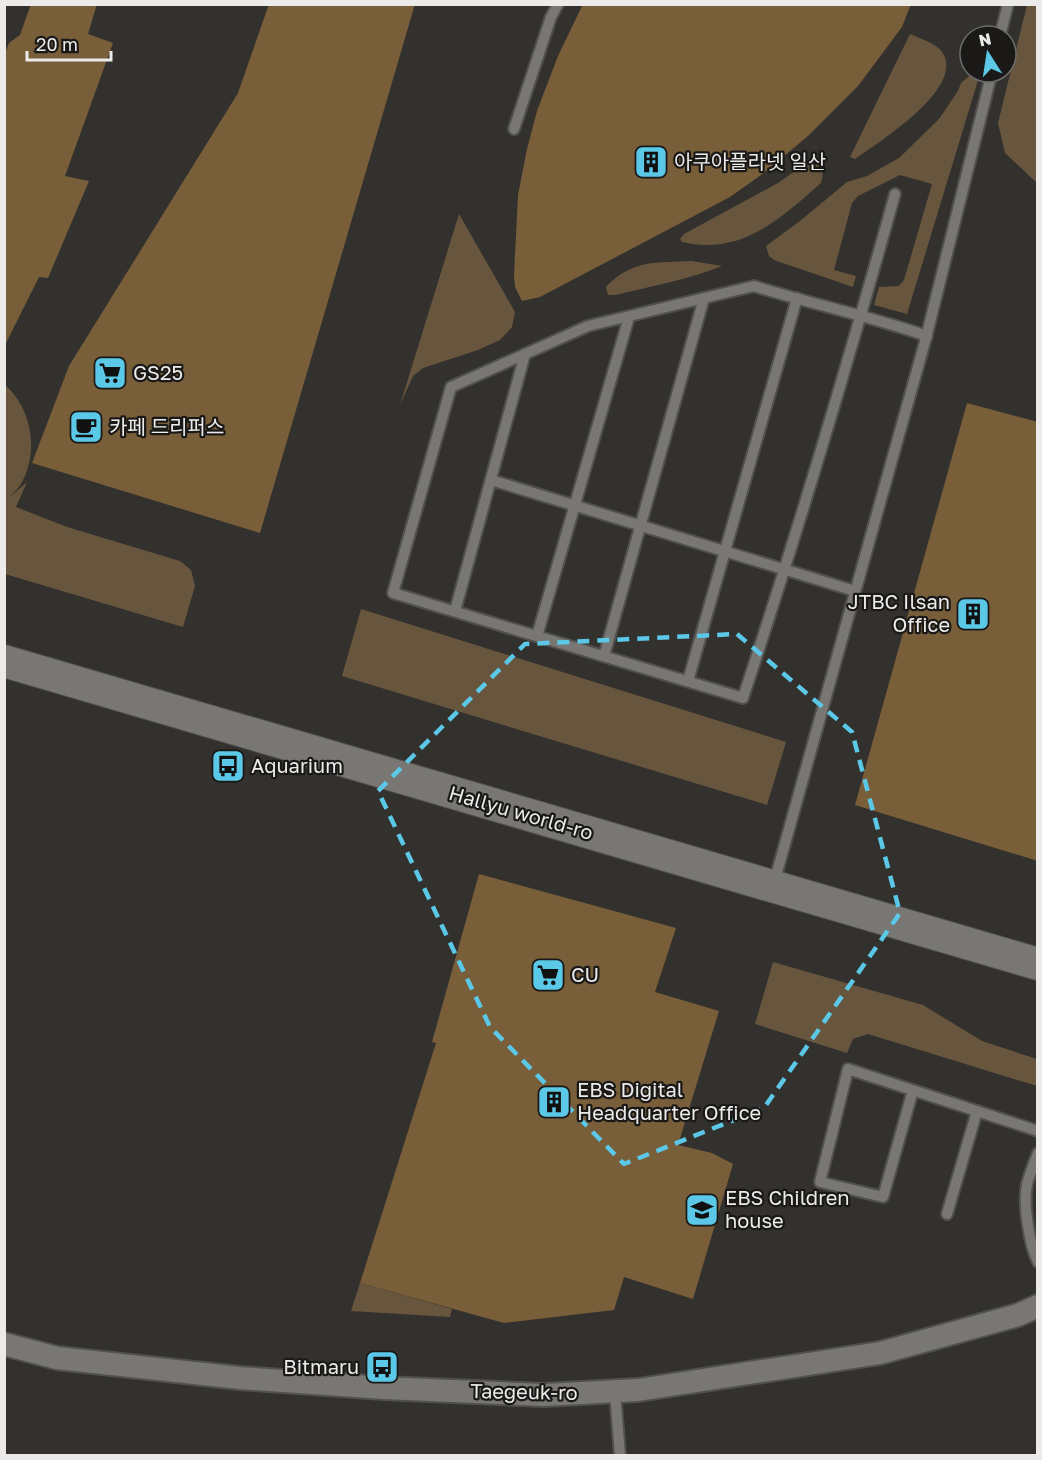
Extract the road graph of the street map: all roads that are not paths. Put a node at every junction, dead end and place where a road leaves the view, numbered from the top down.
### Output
1 (558, 4) edge
2 (1008, 4) edge
3 (1003, 24) edge
4 (989, 84) edge
5 (514, 129) dead end
6 (896, 194) dead end
7 (704, 298) junction
8 (797, 298) junction
9 (862, 316) junction
10 (629, 317) junction
11 (927, 336) junction
12 (525, 354) junction
13 (491, 480) junction
14 (575, 505) junction
15 (642, 526) junction
16 (724, 551) junction
17 (785, 569) junction
18 (855, 591) junction
19 (455, 611) junction
20 (537, 636) junction
21 (604, 656) junction
22 (4, 661) edge
23 (688, 681) junction
24 (773, 886) junction
25 (1038, 964) edge
26 (913, 1090) junction
27 (977, 1111) junction
28 (1038, 1131) edge
29 (1038, 1153) edge
30 (947, 1214) dead end
31 (1038, 1262) edge
32 (1038, 1306) edge
33 (4, 1344) edge
34 (615, 1392) junction
35 (620, 1455) edge

1 - 5 lane
2 - 3 lane
4 - 11 lane
6 - 9 lane
7 - 8 lane
7 - 10 lane
7 - 15 lane
8 - 9 lane
8 - 16 lane
9 - 11 lane
9 - 17 lane
10 - 12 lane
10 - 14 lane
11 - 18 lane
12 - 13 lane
12 - 19 lane
13 - 14 lane
13 - 19 lane
14 - 15 lane
14 - 20 lane
15 - 16 lane
15 - 21 lane
16 - 17 lane
16 - 23 lane
17 - 18 lane
17 - 23 lane
18 - 24 lane
19 - 20 lane
20 - 21 lane
21 - 23 lane
22 - 24 main road, Hallyu world-ro
24 - 25 main road, Hallyu world-ro
26 - 26 lane
26 - 27 lane
27 - 28 lane
27 - 30 lane
29 - 31 lane
32 - 34 street, Taegeuk-ro
33 - 34 street, Taegeuk-ro
34 - 35 lane

